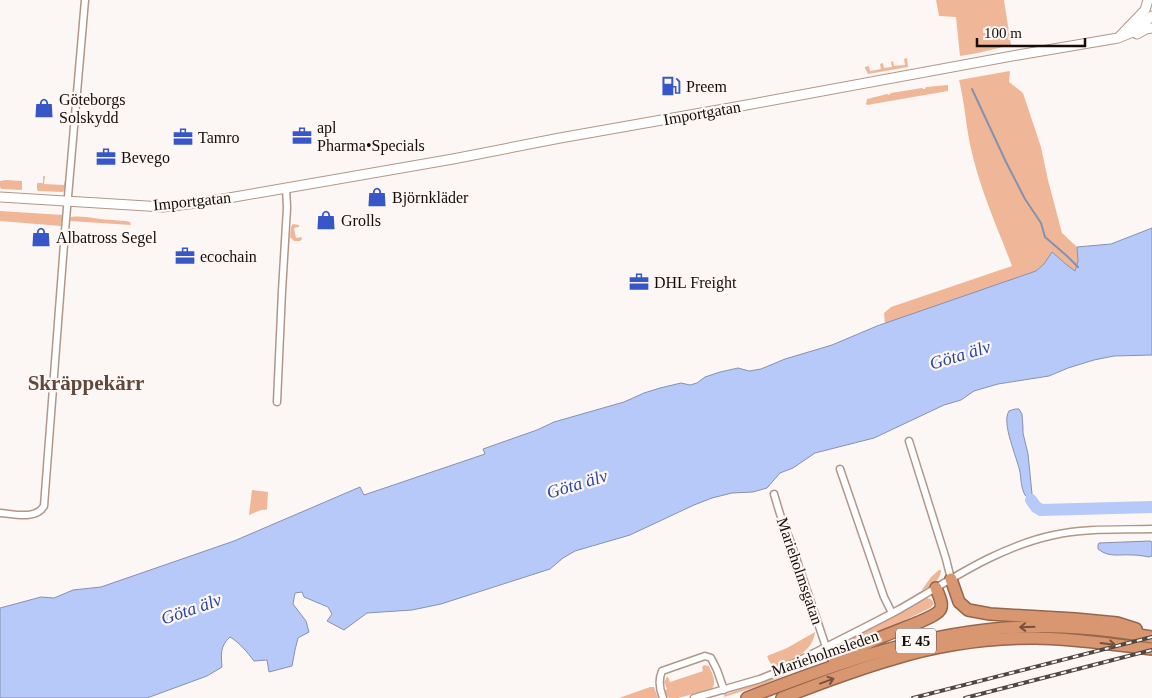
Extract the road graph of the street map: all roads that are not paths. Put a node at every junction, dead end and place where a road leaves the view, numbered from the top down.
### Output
1 (84, 0) edge
2 (1148, 0) edge
3 (1152, 16) edge
4 (1152, 28) edge
5 (1118, 38) junction
6 (286, 188) junction
7 (0, 197) edge
8 (68, 201) junction
9 (277, 402) dead end
10 (910, 441) dead end
11 (840, 469) dead end
12 (774, 494) dead end
13 (0, 513) edge
14 (1152, 529) edge
15 (951, 579) junction
16 (936, 588) junction
17 (892, 613) junction
18 (1152, 636) edge
19 (826, 647) junction
20 (1152, 649) edge
21 (797, 678) junction
22 (724, 690) junction
23 (663, 698) edge
24 (694, 698) edge
25 (747, 698) edge
26 (782, 698) edge

1 - 8 street
2 - 5 street
3 - 5 street, Importgatan
4 - 5 street, Importgatan
5 - 6 street, Importgatan
6 - 8 street, Importgatan
6 - 9 street
7 - 8 street, Importgatan
8 - 13 street
10 - 15 street
11 - 17 street
12 - 19 street, Marieholmsgatan
14 - 15 street, Marieholmsgatan
15 - 16 street, Marieholmsgatan
15 - 18 highway
16 - 17 street, Marieholmsgatan
16 - 21 highway
17 - 19 street, Marieholmsgatan
18 -> 21 highway, Marieholmsleden / E 45
19 - 22 street, Marieholmsgatan
26 -> 20 highway, Marieholmsleden / E 45
21 - 25 highway, Marieholmsleden / E 45
22 - 23 street
22 - 24 street, Marieholmsgatan

